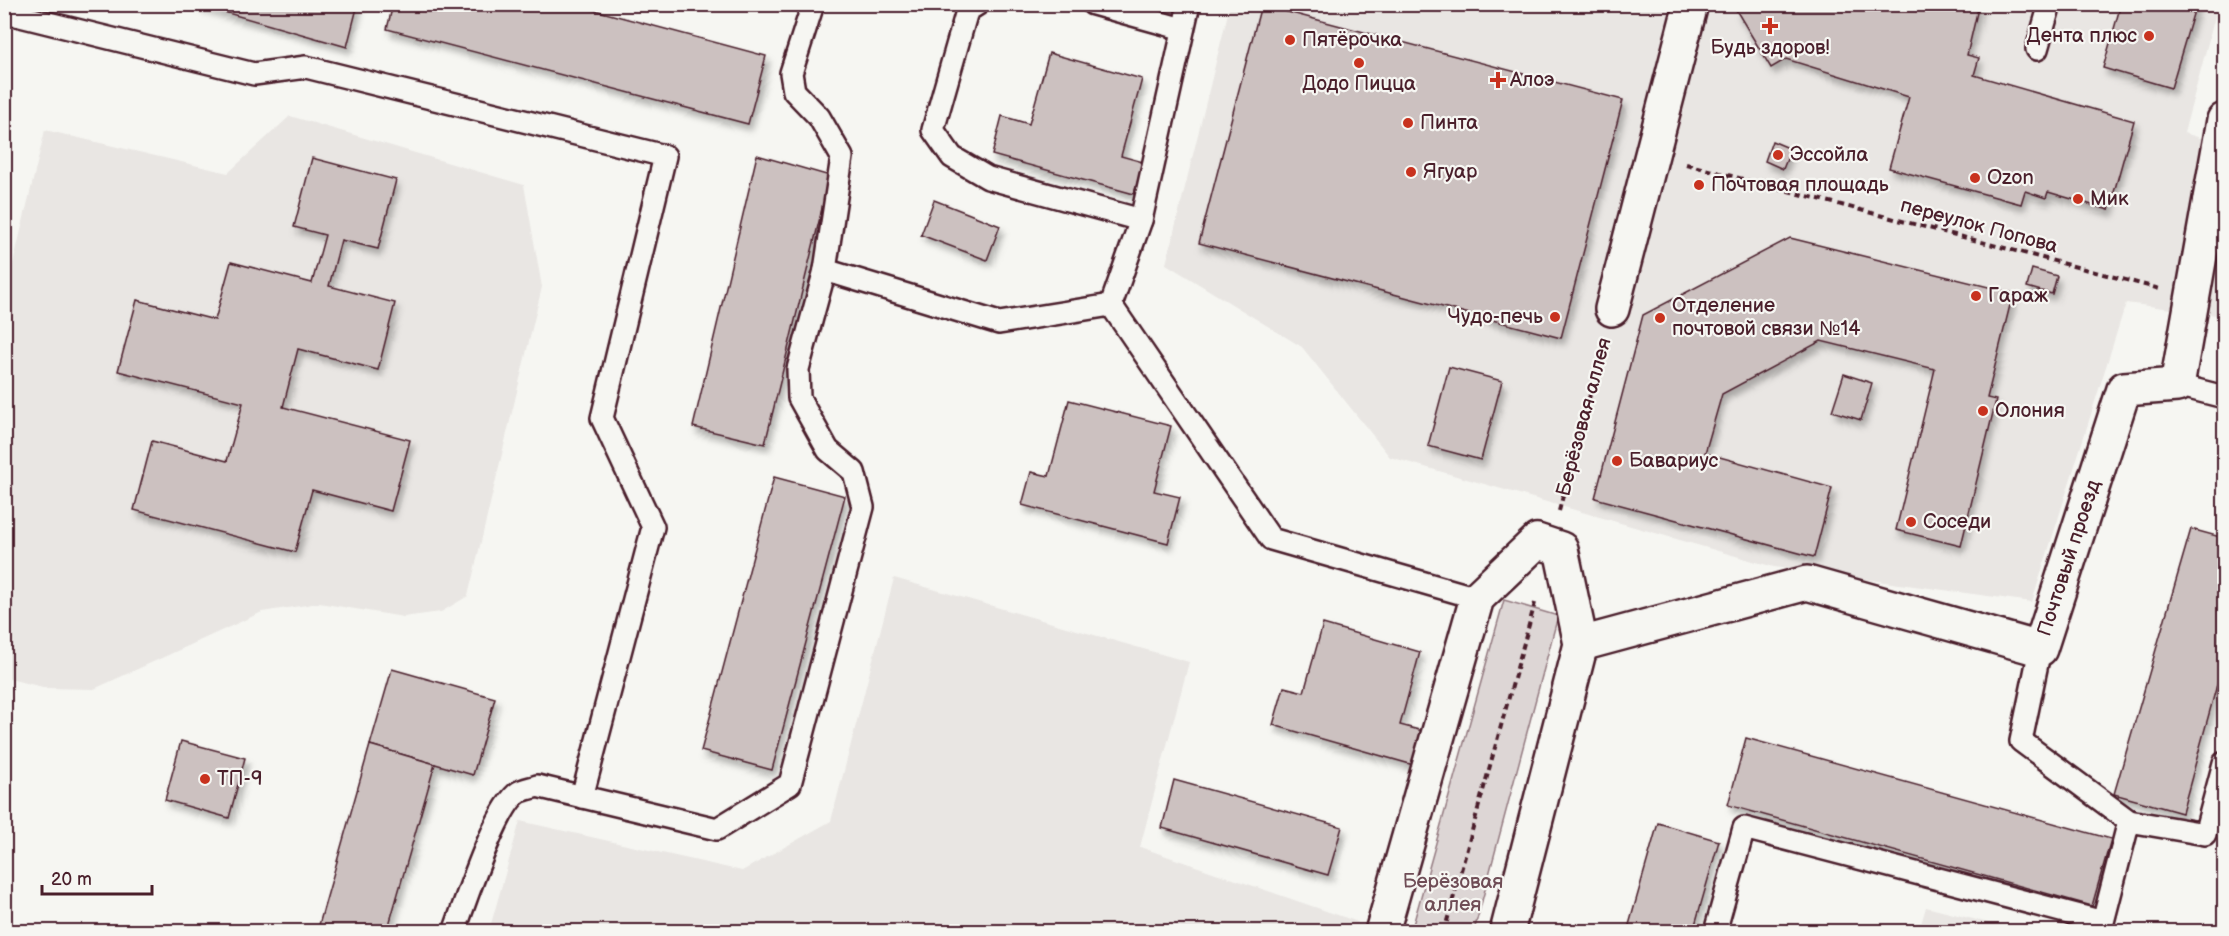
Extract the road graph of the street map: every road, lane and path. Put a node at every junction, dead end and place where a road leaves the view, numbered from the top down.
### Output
1 (813, 4) edge
2 (978, 4) edge
3 (1093, 4) edge
4 (1189, 4) edge
5 (1691, 4) edge
6 (2050, 4) edge
7 (4, 12) edge
8 (1183, 28) junction
9 (2037, 50) dead end
10 (2224, 120) edge
11 (1653, 156) junction
12 (1141, 219) junction
13 (825, 270) junction
14 (2193, 298) junction
15 (1111, 305) junction
16 (1612, 309) joint
17 (2177, 385) junction
18 (2224, 397) edge
19 (1544, 543) junction
20 (1477, 598) junction
21 (1535, 601) dead end
22 (1581, 644) junction
23 (2040, 649) junction
24 (2224, 763) edge
25 (582, 797) junction
26 (2129, 821) junction
27 (454, 932) edge
28 (1382, 932) edge
29 (1444, 932) edge
30 (1507, 932) edge
31 (1716, 932) edge

1 - 13 lane
2 - 12 lane
3 - 8 lane
4 - 8 lane
5 - 11 street
6 - 9 lane
7 - 25 lane
8 - 12 lane
10 - 14 street
11 - 14 path, переулок Попова
11 - 16 street
12 - 15 lane
13 - 15 lane
13 - 25 lane
14 - 17 street
15 - 20 lane
16 - 19 path, Берёзовая аллея
17 - 18 lane
17 - 23 street, Почтовый проезд
19 - 20 street
19 - 22 street
20 - 28 street
21 - 29 path
22 - 23 street, Почтовый проезд
22 - 30 street
23 - 26 lane
24 - 26 lane
25 - 27 lane
26 - 31 lane

